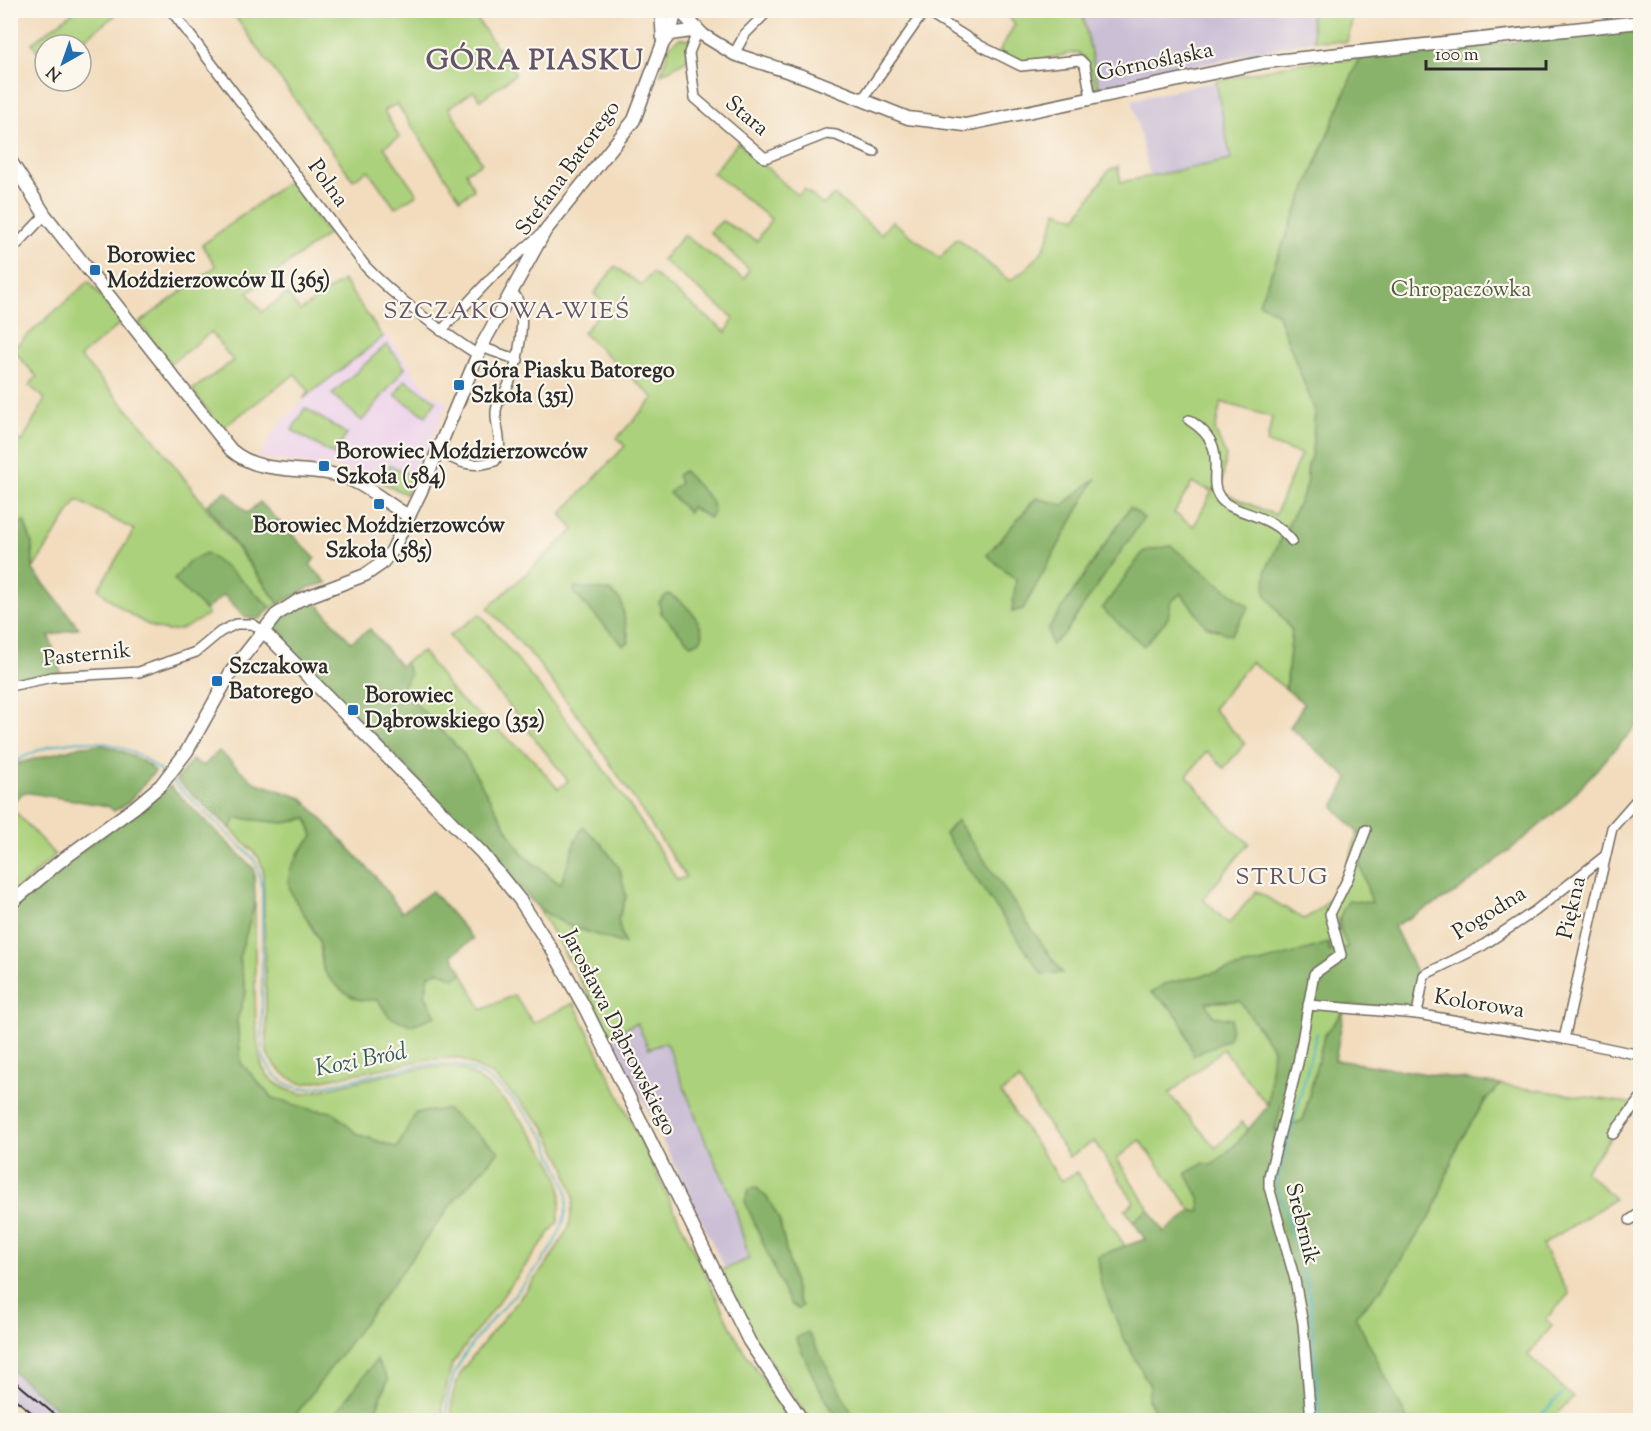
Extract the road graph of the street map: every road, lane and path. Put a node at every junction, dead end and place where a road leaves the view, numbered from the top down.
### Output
1 (171, 10) edge
2 (677, 10) edge
3 (769, 10) edge
4 (924, 11) edge
5 (664, 12) edge
6 (1641, 22) edge
7 (698, 30) junction
8 (667, 39) junction
9 (734, 54) junction
10 (1091, 98) junction
11 (862, 100) junction
12 (874, 152) dead end
13 (10, 160) edge
14 (45, 215) junction
15 (545, 231) junction
16 (10, 252) edge
17 (512, 292) junction
18 (441, 331) junction
19 (479, 351) junction
20 (518, 360) junction
21 (1189, 420) dead end
22 (438, 451) junction
23 (409, 516) junction
24 (1292, 541) dead end
25 (262, 630) junction
26 (10, 686) edge
27 (1641, 796) edge
28 (1366, 830) dead end
29 (1605, 856) junction
30 (10, 904) edge
31 (1308, 1005) junction
32 (1417, 1014) junction
33 (1564, 1039) junction
34 (1641, 1055) edge
35 (1641, 1099) edge
36 (1612, 1134) dead end
37 (1641, 1213) edge
38 (1630, 1220) dead end
39 (802, 1420) edge
40 (1311, 1420) edge

1 - 18 street, Polna
2 - 7 street, Górnośląska
2 - 8 street, Stefana Batorego
3 - 9 street
4 - 10 street
4 - 11 street
5 - 8 street, Stefana Batorego
6 - 10 street, Górnośląska
7 - 8 street
7 - 9 street, Górnośląska
7 - 12 street, Stara
8 - 15 street, Stefana Batorego
9 - 11 street, Górnośląska
10 - 11 street, Górnośląska
13 - 14 street
14 - 16 street
14 - 23 street
15 - 17 street, Stefana Batorego
15 - 18 street
17 - 19 street, Stefana Batorego
17 - 20 street
18 - 19 street, Polna
19 - 20 street, Polna
19 - 22 street, Stefana Batorego
20 - 22 street
21 - 24 street
22 - 23 street, Stefana Batorego
23 - 25 street, Stefana Batorego
25 - 26 street, Pasternik
25 - 30 street, Stefana Batorego
25 - 39 street, Jarosława Dąbrowskiego
27 - 29 street, Piękna
28 - 31 street, Srebrnik
29 - 32 street, Pogodna
29 - 33 street, Piękna
31 - 32 street, Kolorowa
31 - 40 street, Srebrnik
32 - 33 street, Kolorowa
33 - 34 street, Kolorowa
35 - 36 street
37 - 38 street

